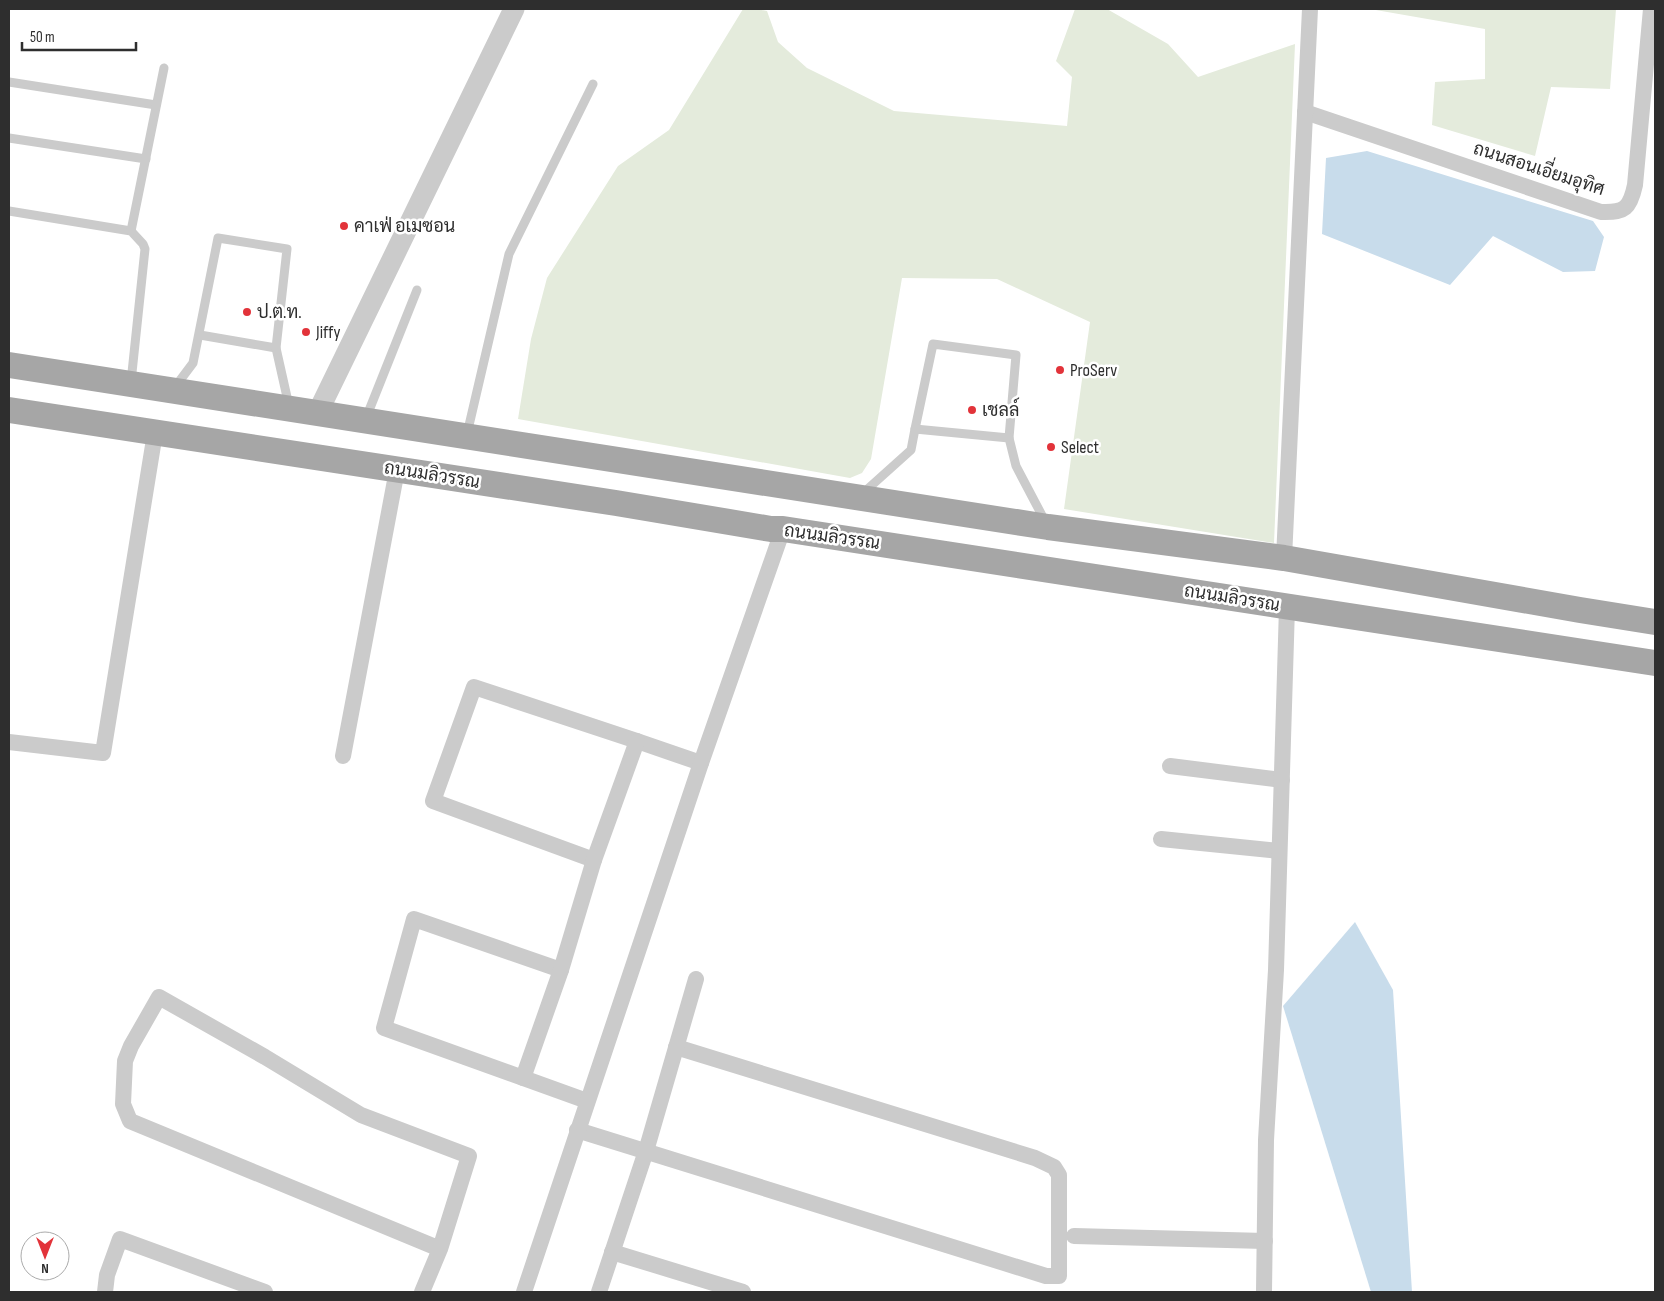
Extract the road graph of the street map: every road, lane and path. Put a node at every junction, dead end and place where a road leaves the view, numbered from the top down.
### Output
1 (514, 9) edge
2 (1310, 9) edge
3 (1651, 9) edge
4 (164, 68) dead end
5 (9, 82) edge
6 (593, 84) dead end
7 (156, 105) junction
8 (1305, 112) junction
9 (9, 138) edge
10 (146, 159) junction
11 (9, 211) edge
12 (131, 231) junction
13 (417, 290) dead end
14 (200, 335) junction
15 (276, 348) junction
16 (9, 365) edge
17 (130, 384) junction
18 (172, 391) junction
19 (289, 409) junction
20 (9, 410) edge
21 (318, 414) junction
22 (365, 421) junction
23 (915, 429) junction
24 (155, 433) junction
25 (466, 437) junction
26 (1009, 438) junction
27 (397, 470) junction
28 (858, 498) junction
29 (1048, 527) junction
30 (783, 529) junction
31 (1284, 558) junction
32 (1287, 607) junction
33 (1655, 622) edge
34 (1655, 663) edge
35 (637, 741) junction
36 (9, 742) edge
37 (343, 756) dead end
38 (701, 763) junction
39 (1170, 766) dead end
40 (1282, 780) junction
41 (1161, 839) dead end
42 (1279, 851) junction
43 (594, 860) junction
44 (561, 970) junction
45 (696, 979) dead end
46 (676, 1047) junction
47 (523, 1078) junction
48 (587, 1101) junction
49 (577, 1130) junction
50 (646, 1151) junction
51 (1074, 1236) dead end
52 (1265, 1241) junction
53 (440, 1249) junction
54 (612, 1252) junction
55 (105, 1292) edge
56 (265, 1292) edge
57 (422, 1292) edge
58 (524, 1292) edge
59 (599, 1292) edge
60 (743, 1292) edge
61 (1264, 1292) edge

1 - 21 street
2 - 8 street
3 - 8 street, ถนนสอนเอี่ยมอุทิศ
4 - 7 lane
5 - 7 lane
6 - 25 lane
7 - 10 lane
8 - 31 street
9 - 10 lane
10 - 12 lane
11 - 12 lane
12 - 17 lane
13 - 22 lane
14 - 15 lane
14 - 15 lane
14 - 18 lane
15 - 19 lane
16 - 17 main road
17 - 18 main road
18 - 19 main road
19 - 21 main road
20 - 24 main road, ถนนมลิวรรณ
21 - 22 main road
22 - 25 main road
23 - 26 lane
23 - 26 lane
23 - 28 lane
24 - 27 main road, ถนนมลิวรรณ
24 - 36 street
25 - 28 main road
26 - 29 lane
27 - 30 main road, ถนนมลิวรรณ
27 - 37 street
28 - 29 main road
29 - 31 main road
30 - 32 main road, ถนนมลิวรรณ
30 - 38 street
31 - 33 main road
32 - 34 main road, ถนนมลิวรรณ
32 - 40 street
35 - 38 street
35 - 43 street
35 - 43 street
38 - 48 street
39 - 40 street
40 - 42 street
41 - 42 street
42 - 52 street
43 - 44 street
44 - 47 street
44 - 47 street
45 - 46 street
46 - 50 street
46 - 50 street
47 - 48 street
48 - 49 street
49 - 50 street
49 - 58 street
50 - 54 street
51 - 52 street
52 - 61 street
53 - 53 street
53 - 57 street
54 - 59 street
54 - 60 street
55 - 56 street

